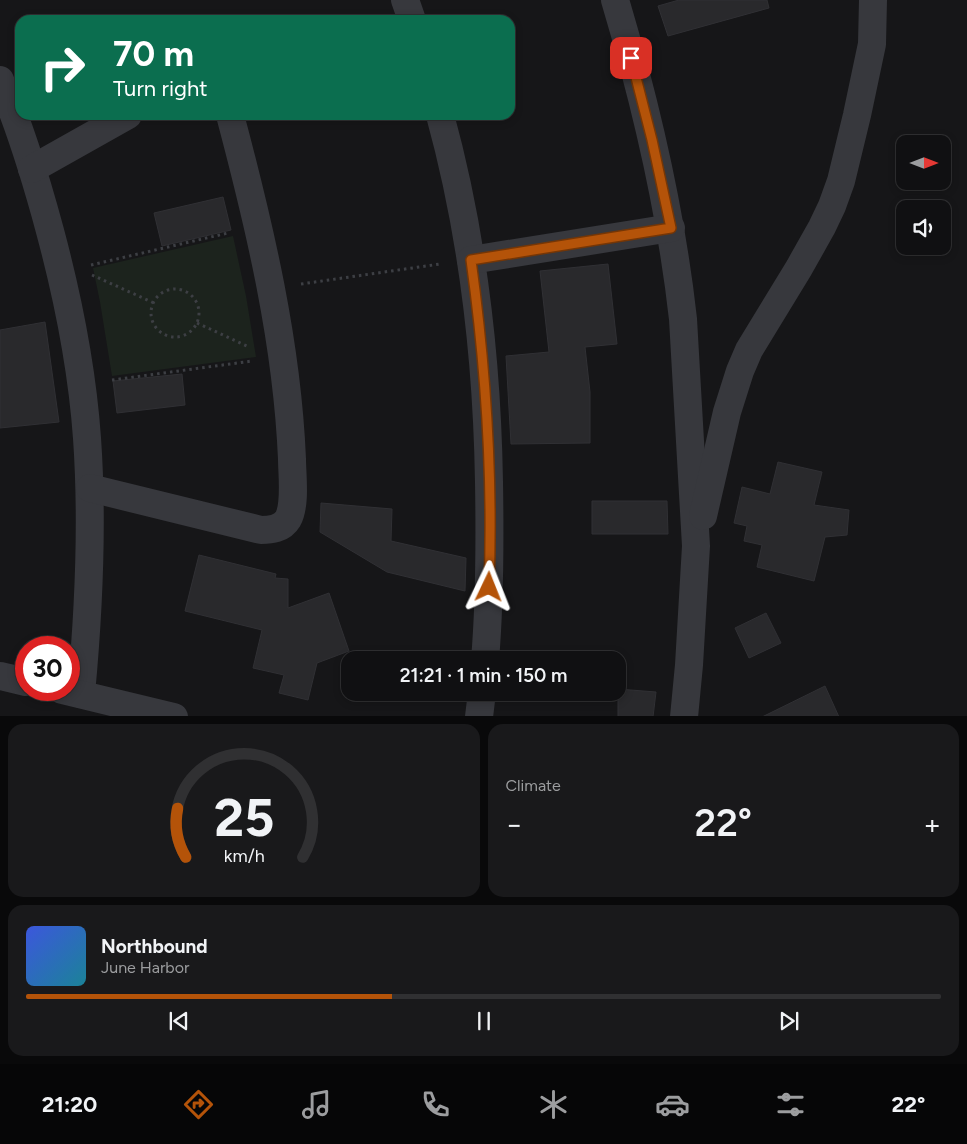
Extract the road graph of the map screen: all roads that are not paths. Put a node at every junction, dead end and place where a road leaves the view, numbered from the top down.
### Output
1 (405, 0) edge
2 (615, 0) edge
3 (873, 0) edge
4 (410, 15) edge
5 (0, 80) edge
6 (15, 118) edge
7 (16, 120) edge
8 (119, 120) edge
9 (231, 120) edge
10 (441, 120) edge
11 (32, 169) junction
12 (671, 228) junction
13 (471, 260) junction
14 (90, 488) junction
15 (696, 546) junction
16 (80, 650) edge
17 (486, 651) edge
18 (0, 676) edge
19 (15, 679) edge
20 (80, 694) edge
21 (481, 701) edge
22 (174, 716) edge
23 (479, 716) edge
24 (684, 716) edge

1 - 4 street
2 - 12 street
3 - 15 street
5 - 6 street
7 - 11 street
8 - 11 street
9 - 14 street
10 - 13 street
11 - 14 street
12 - 13 street
12 - 15 street
13 - 17 street
14 - 16 street
15 - 24 street
18 - 19 street
20 - 22 street
21 - 23 street

